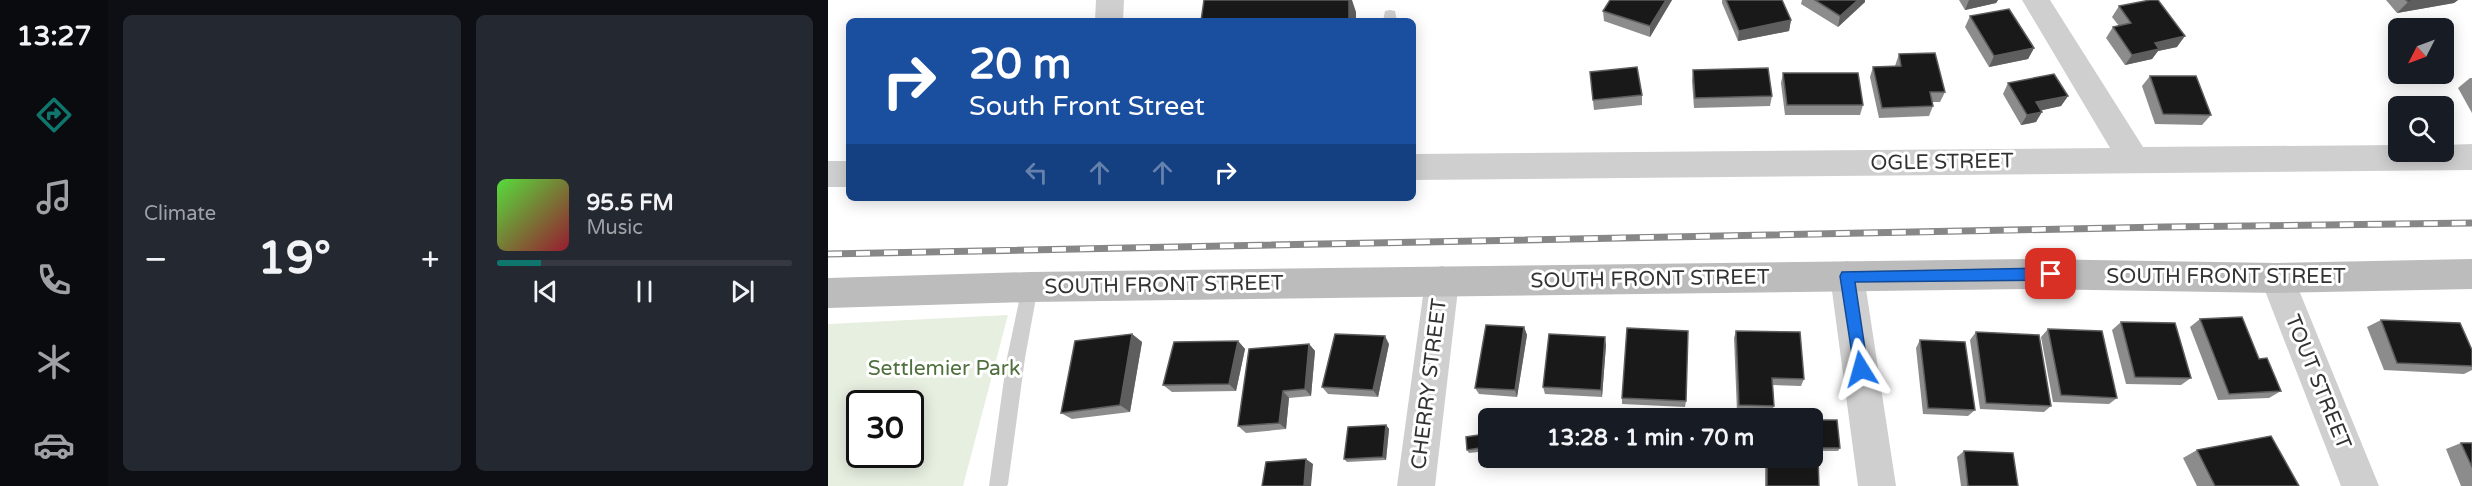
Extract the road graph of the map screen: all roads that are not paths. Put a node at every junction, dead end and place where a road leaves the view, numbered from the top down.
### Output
1 (1110, 0) edge
2 (2036, 0) edge
3 (1108, 18) edge
4 (2472, 157) edge
5 (2134, 160) junction
6 (1416, 167) edge
7 (828, 174) edge
8 (846, 174) edge
9 (2472, 274) edge
10 (1847, 276) junction
11 (2277, 278) junction
12 (1442, 281) junction
13 (1030, 287) junction
14 (828, 293) edge
15 (998, 484) dead end
16 (1416, 486) edge
17 (1877, 486) edge
18 (2360, 486) edge

1 - 3 street
2 - 5 street
4 - 5 street, OGLE STREET
5 - 6 street, OGLE STREET
7 - 8 street
9 - 11 main road, SOUTH FRONT STREET
10 - 11 main road, SOUTH FRONT STREET
10 - 12 main road, SOUTH FRONT STREET
10 - 17 street
11 - 18 street, TOUT STREET
12 - 13 main road, SOUTH FRONT STREET
12 - 16 street, CHERRY STREET
13 - 14 main road, SOUTH FRONT STREET
13 - 15 lane

